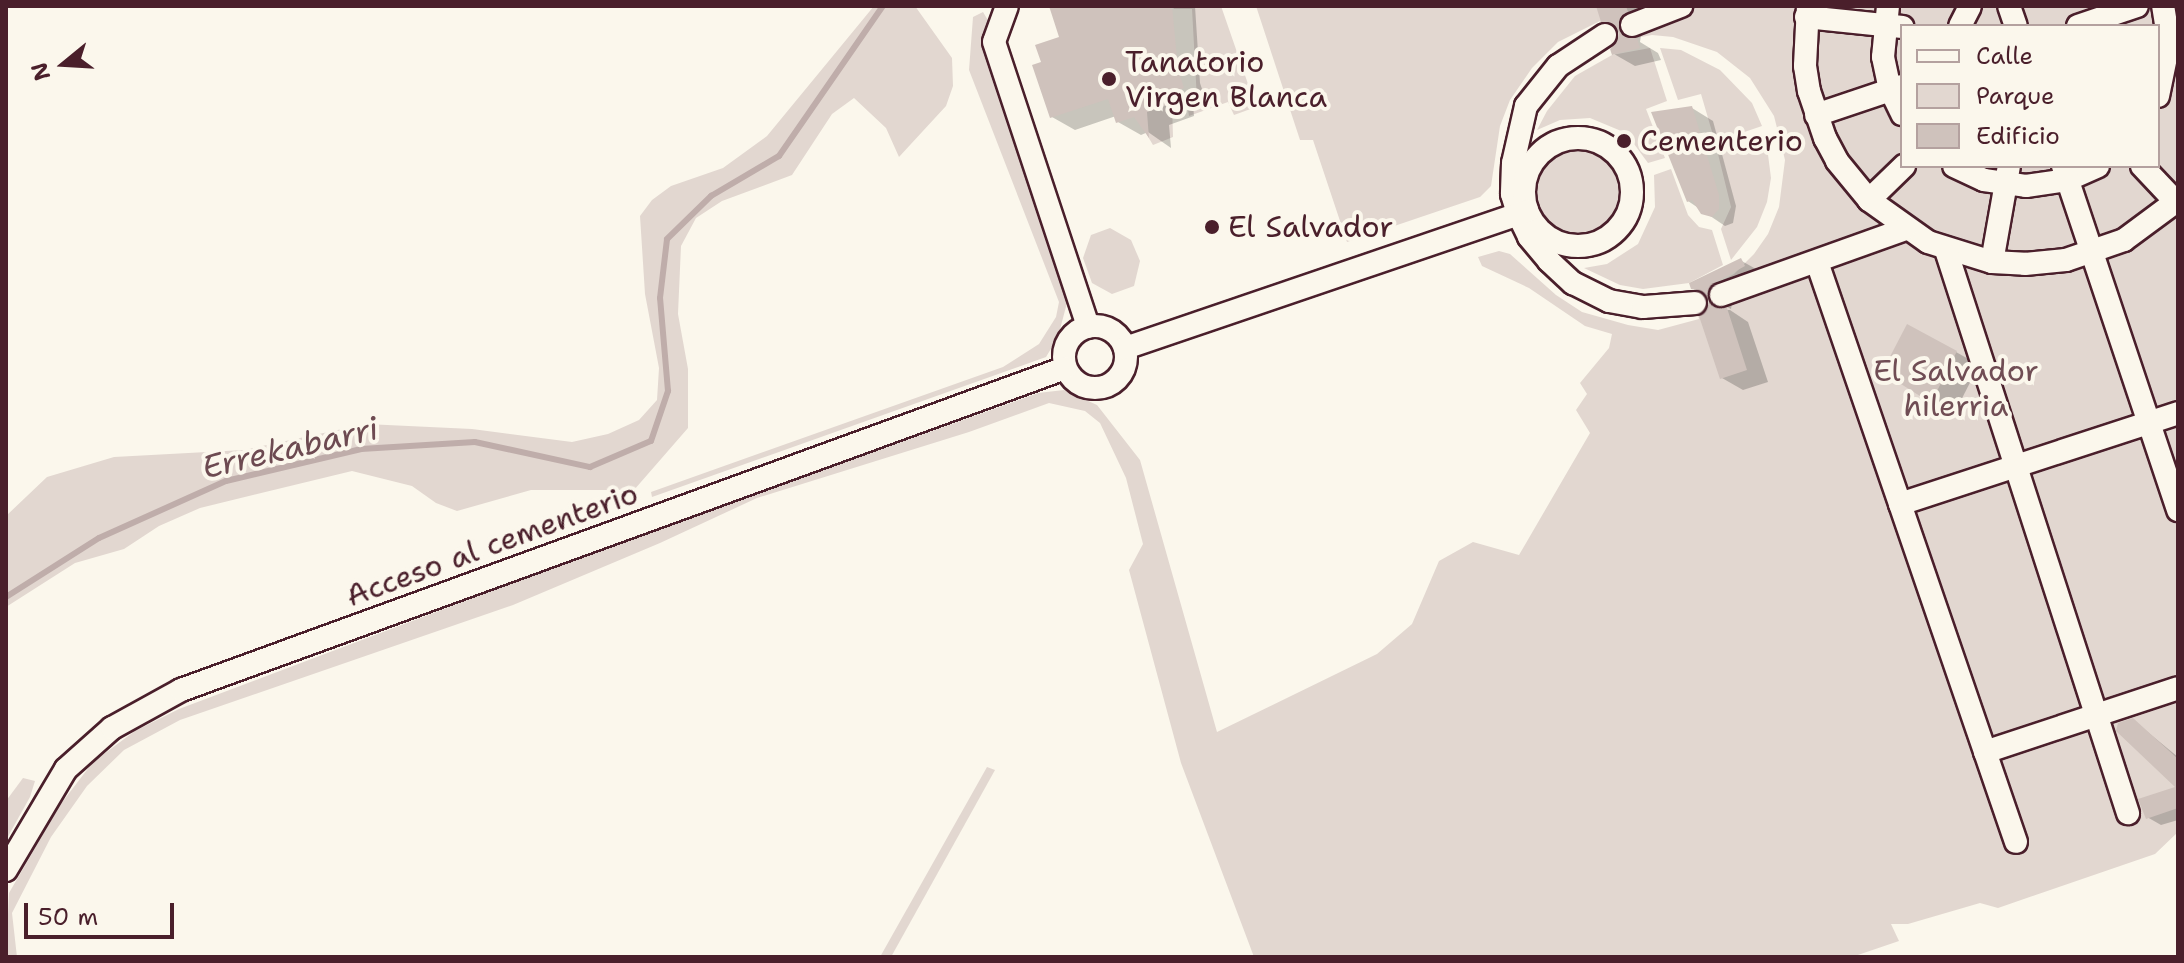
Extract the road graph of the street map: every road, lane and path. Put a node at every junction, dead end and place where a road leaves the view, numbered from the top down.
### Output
1 (1007, 6) edge
2 (1681, 6) edge
3 (1970, 6) edge
4 (2137, 6) edge
5 (2163, 6) edge
6 (1807, 11) edge
7 (1891, 19) edge
8 (2084, 20) edge
9 (1961, 24) edge
10 (1632, 25) dead end
11 (1605, 35) dead end
12 (2168, 65) edge
13 (1896, 87) edge
14 (2160, 90) edge
15 (1816, 115) junction
16 (1902, 168) edge
17 (1966, 168) edge
18 (2089, 168) edge
19 (2144, 168) edge
20 (2065, 173) edge
21 (2007, 175) edge
22 (1869, 200) junction
23 (2177, 201) edge
24 (1522, 213) junction
25 (1905, 229) junction
26 (1946, 250) junction
27 (2092, 253) junction
28 (1817, 262) junction
29 (1992, 262) junction
30 (1721, 295) dead end
31 (1695, 303) dead end
32 (1088, 327) junction
33 (1125, 348) junction
34 (1065, 368) junction
35 (2178, 413) edge
36 (2149, 422) junction
37 (2016, 466) junction
38 (1900, 504) junction
39 (2178, 510) edge
40 (2178, 688) edge
41 (2096, 715) junction
42 (1985, 752) junction
43 (2128, 813) dead end
44 (2016, 842) dead end
45 (6, 870) edge

1 - 32 street
2 - 10 street
3 - 9 street
4 - 8 street
5 - 12 street
6 - 7 street
6 - 15 street
7 - 13 street
11 - 24 street
12 - 14 street
13 - 15 street
15 - 22 street
16 - 22 street
17 - 21 street
18 - 20 street
19 - 23 street
20 - 21 street
20 - 27 street
21 - 29 street
22 - 25 street
23 - 27 street
24 - 24 street
24 - 31 street
24 - 33 street
25 - 26 street
25 - 28 street
26 - 29 street
26 - 37 street
27 - 29 street
27 - 36 street
28 - 30 street
28 - 38 street
32 - 33 street
32 - 34 street
33 - 34 street
34 - 45 street, Acceso al cementerio
35 - 36 street
36 - 37 street
36 - 39 street
37 - 38 street
37 - 41 street
38 - 42 street
40 - 41 street
41 - 42 street
41 - 43 street
42 - 44 street

